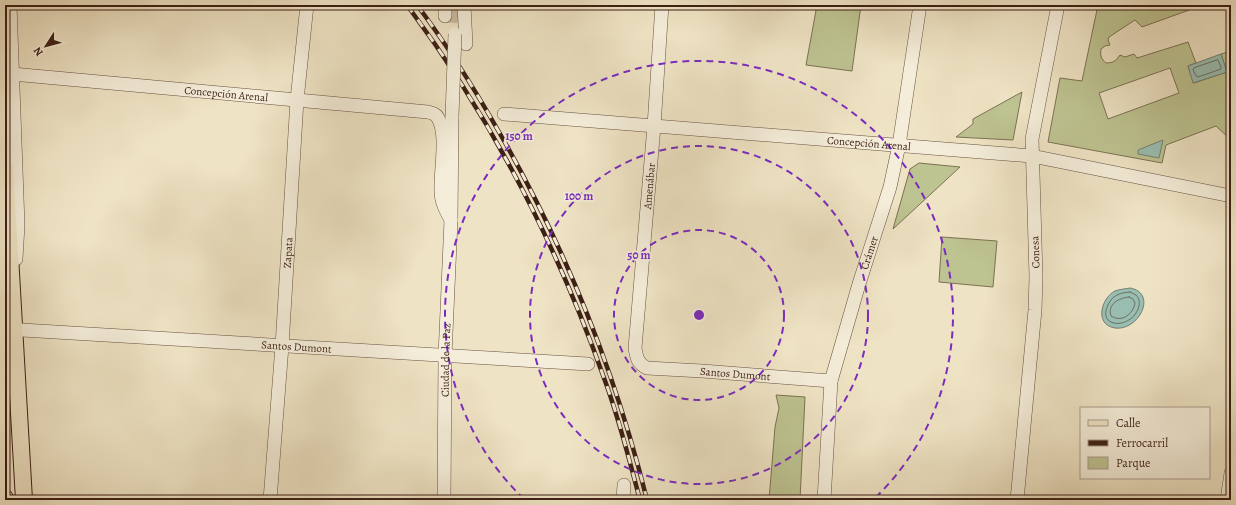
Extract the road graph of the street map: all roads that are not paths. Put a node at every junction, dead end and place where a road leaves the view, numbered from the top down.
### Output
1 (10, 5) edge
2 (307, 5) edge
3 (455, 5) edge
4 (662, 5) edge
5 (920, 5) edge
6 (1058, 5) edge
7 (464, 13) edge
8 (466, 44) dead end
9 (12, 74) junction
10 (297, 100) junction
11 (504, 114) dead end
12 (438, 118) joint
13 (654, 126) junction
14 (899, 145) junction
15 (1032, 156) junction
16 (5, 168) edge
17 (1231, 196) edge
18 (451, 220) junction
19 (13, 313) junction
20 (9, 329) edge
21 (282, 346) junction
22 (445, 356) junction
23 (588, 364) dead end
24 (640, 365) joint
25 (831, 381) junction
26 (1231, 473) edge
27 (624, 485) dead end
28 (24, 500) edge
29 (270, 500) edge
30 (444, 500) edge
31 (622, 500) edge
32 (824, 500) edge
33 (1017, 500) edge
34 (1227, 500) edge

1 - 9 street
2 - 10 street, Zapata
3 - 18 street, Ciudad de la Paz, bridge
4 - 13 street, Amenábar
5 - 14 street, Crámer
6 - 15 street, Conesa
7 - 8 street
9 - 10 street, Concepción Arenal
9 - 19 street
10 - 12 street, Concepción Arenal
10 - 21 street, Zapata
11 - 13 street, Concepción Arenal
12 - 18 street, Ciudad de la Paz
13 - 14 street, Concepción Arenal
13 - 24 street, Amenábar
14 - 15 street, Concepción Arenal
14 - 25 street, Crámer
15 - 17 street, Concepción Arenal
15 - 33 street, Conesa
16 - 19 main road
18 - 22 street, Ciudad de la Paz
19 - 20 main road
20 - 21 street, Santos Dumont
20 - 28 main road
21 - 22 street, Santos Dumont
21 - 29 street, Zapata
22 - 23 street, Santos Dumont
22 - 30 street, Ciudad de la Paz
24 - 25 street, Santos Dumont
25 - 32 street, Crámer
26 - 34 street
27 - 31 street

